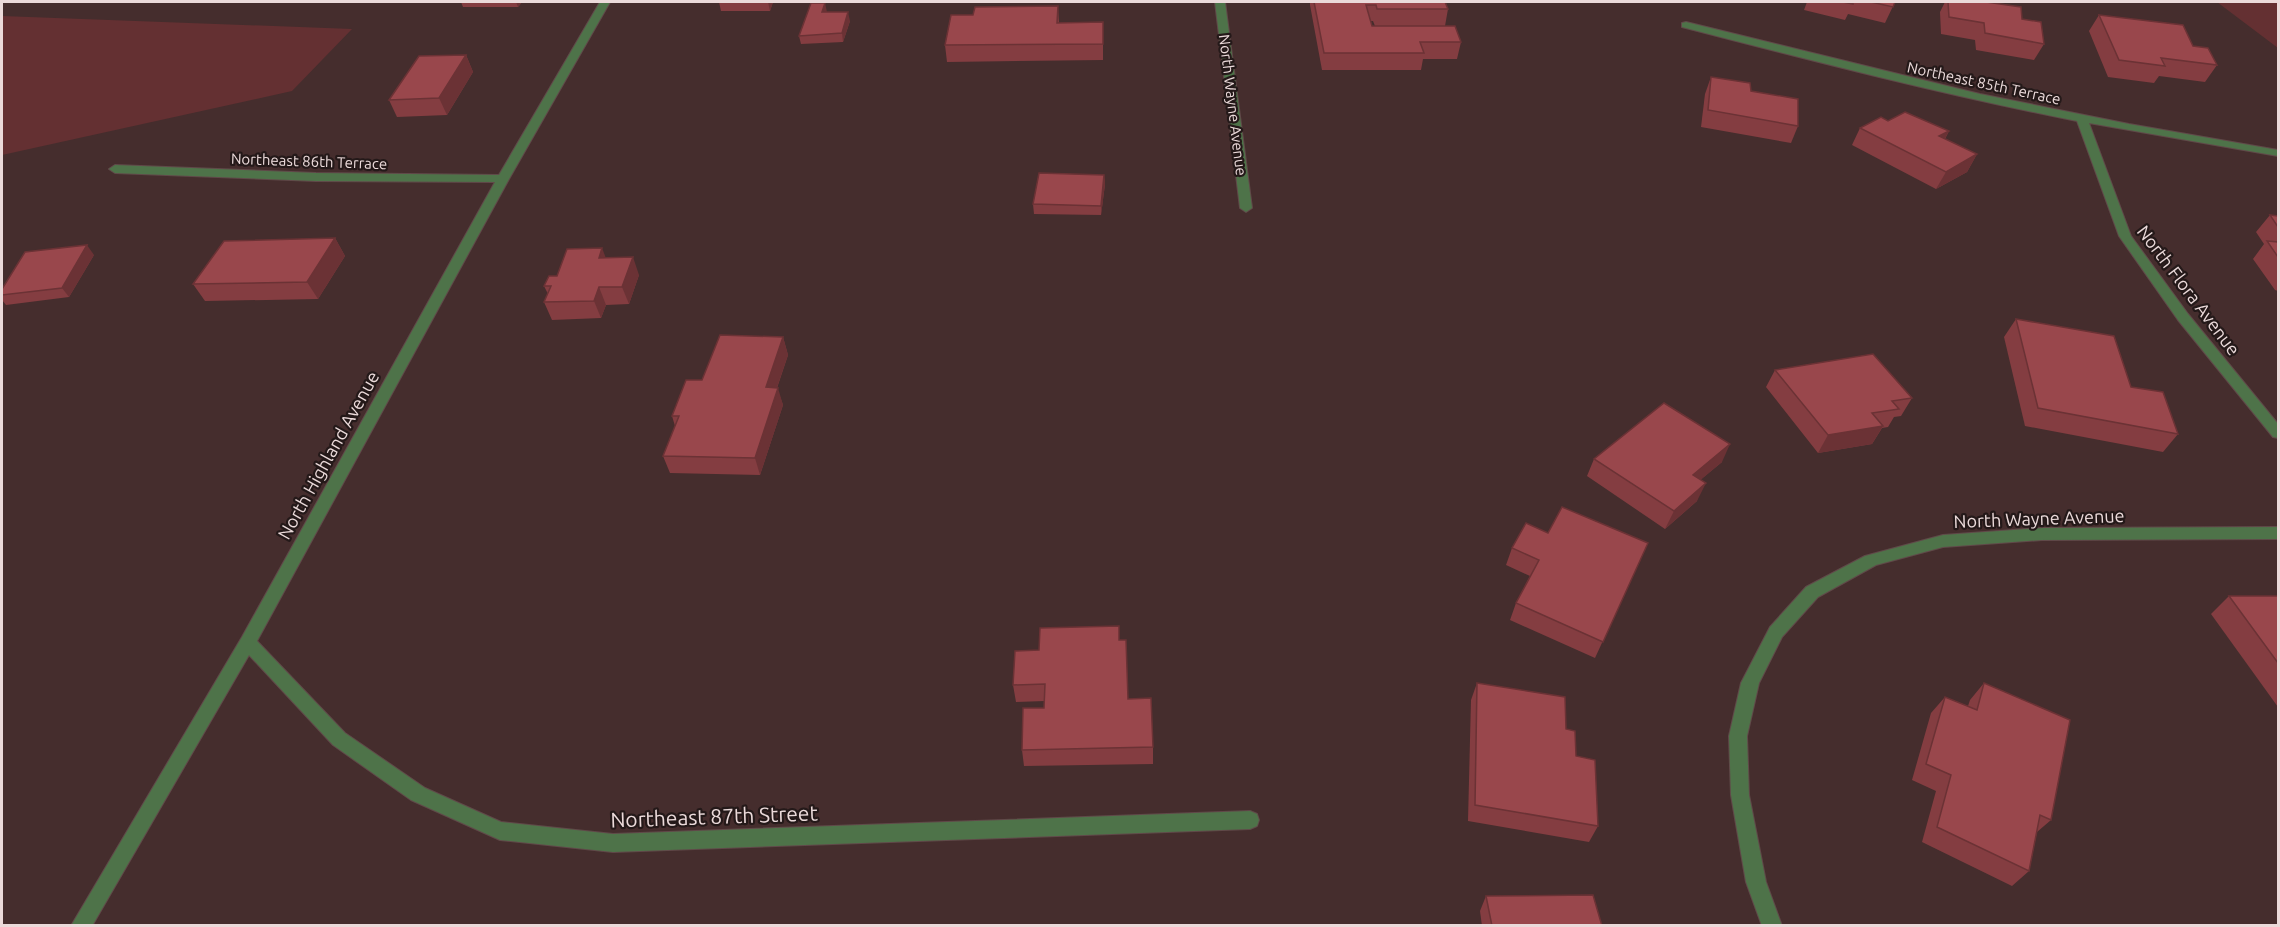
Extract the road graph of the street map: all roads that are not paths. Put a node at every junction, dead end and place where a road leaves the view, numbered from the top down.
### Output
1 (605, 2) edge
2 (1220, 2) edge
3 (1686, 25) dead end
4 (2083, 121) junction
5 (2278, 153) edge
6 (115, 169) dead end
7 (503, 179) junction
8 (1246, 208) dead end
9 (2278, 433) edge
10 (2278, 533) edge
11 (248, 642) junction
12 (1250, 820) dead end
13 (81, 926) edge
14 (1772, 926) edge

1 - 7 street, North Highland Avenue
2 - 8 street, North Wayne Avenue
3 - 4 street, Northeast 85th Terrace
4 - 5 street, Northeast 85th Terrace
4 - 9 street, North Flora Avenue
6 - 7 street, Northeast 86th Terrace
7 - 11 street, North Highland Avenue
10 - 14 street, North Wayne Avenue
11 - 12 street, Northeast 87th Street
11 - 13 street, North Highland Avenue

